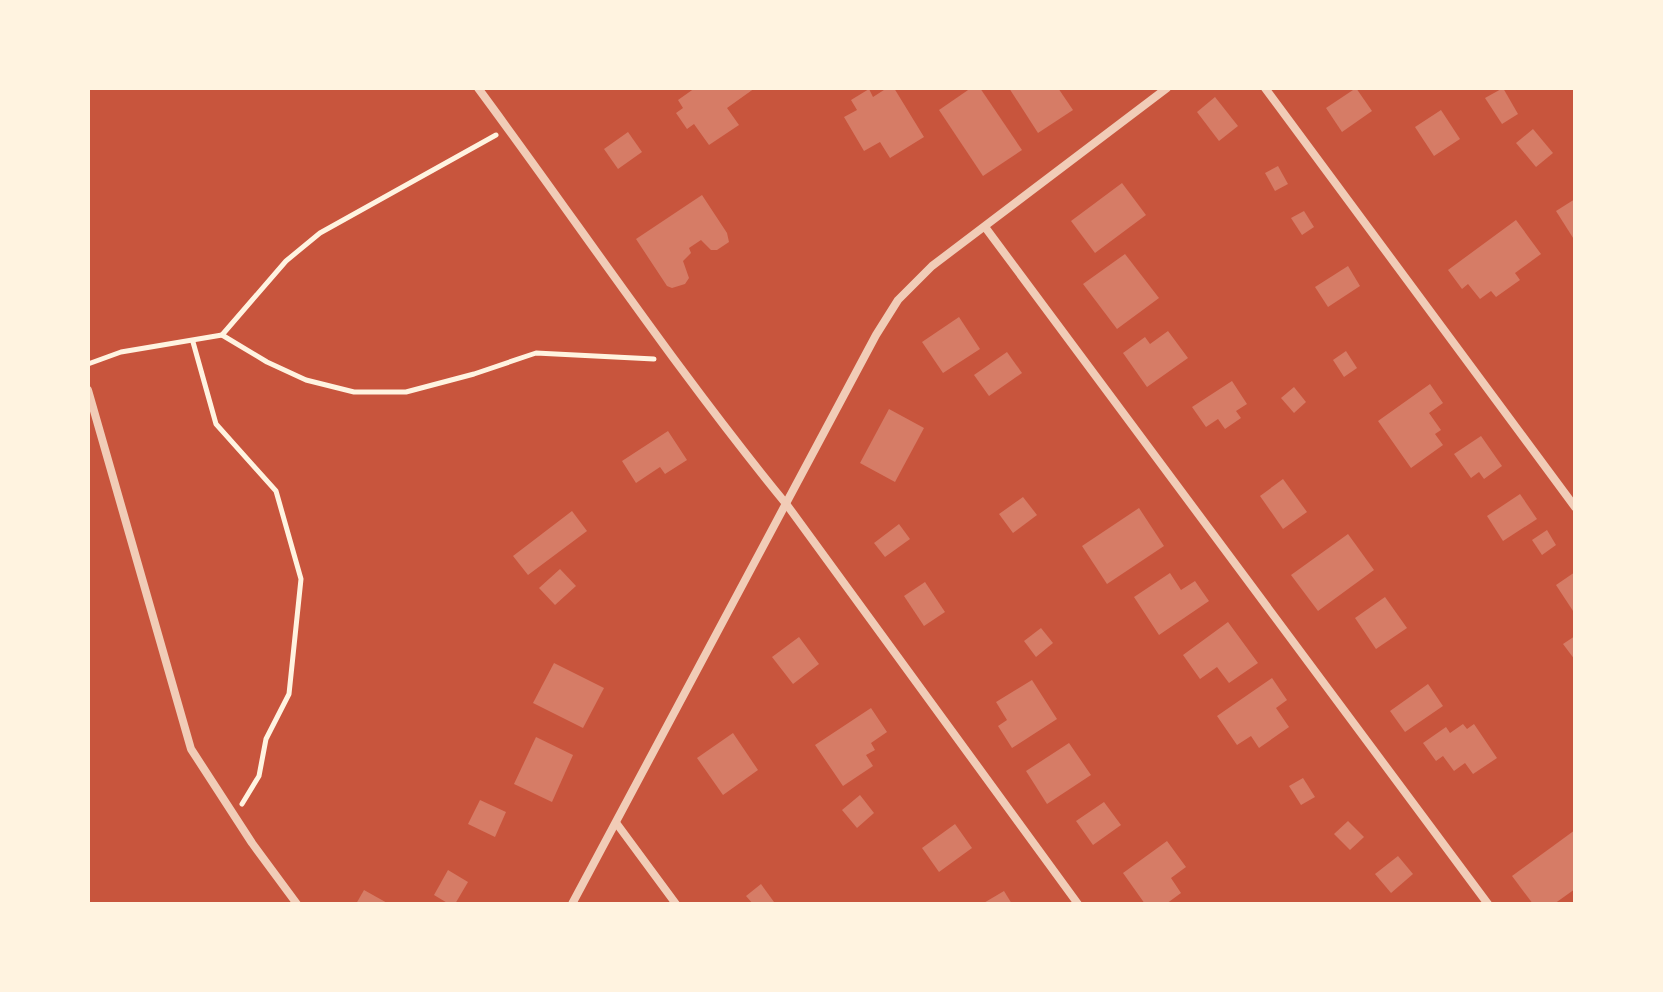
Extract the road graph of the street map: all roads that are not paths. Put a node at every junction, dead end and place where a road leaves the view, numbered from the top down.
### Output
1 (478, 88) edge
2 (1167, 88) edge
3 (1265, 88) edge
4 (985, 227) junction
5 (88, 390) edge
6 (787, 505) junction
7 (1575, 507) edge
8 (617, 824) junction
9 (297, 904) edge
10 (572, 904) edge
11 (676, 904) edge
12 (1078, 904) edge
13 (1488, 904) edge

1 - 6 street
2 - 4 street
3 - 7 street
4 - 6 street
4 - 13 street
5 - 9 street
6 - 8 street
6 - 12 street
8 - 10 street
8 - 11 street

